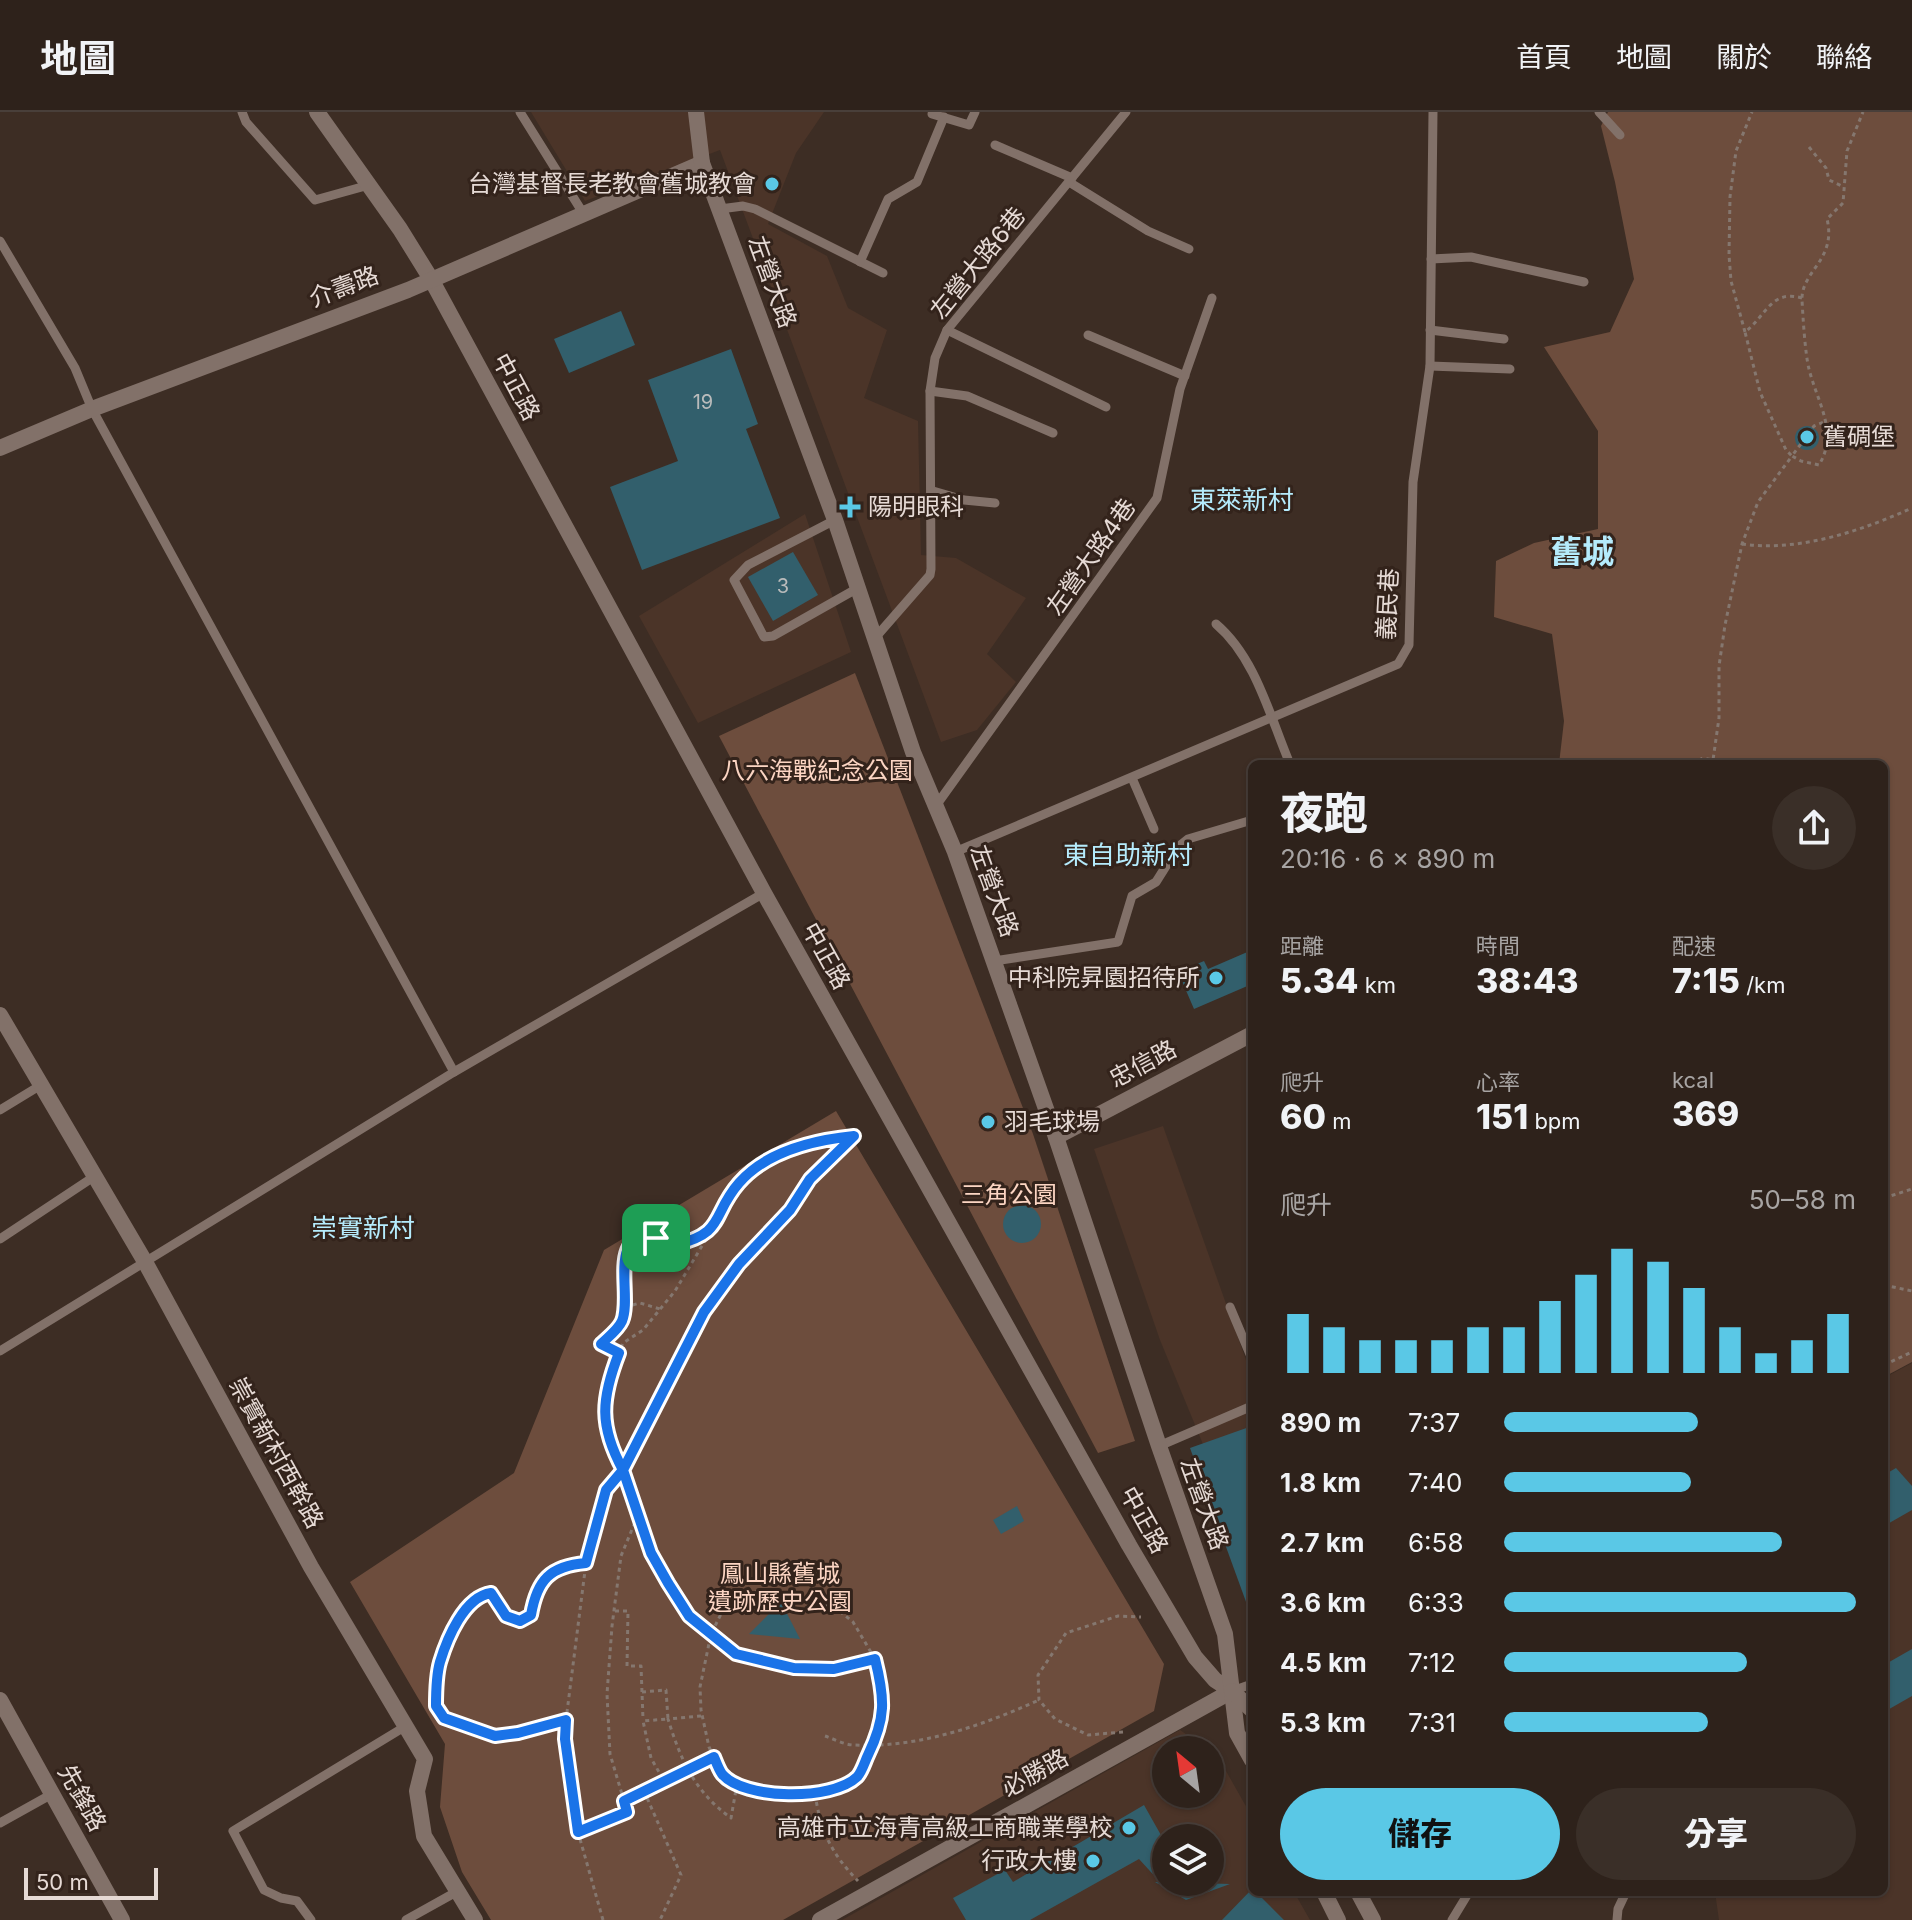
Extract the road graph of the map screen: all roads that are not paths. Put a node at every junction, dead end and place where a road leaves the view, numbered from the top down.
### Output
1 (242, 112) edge
2 (317, 112) edge
3 (520, 112) edge
4 (696, 112) edge
5 (975, 112) edge
6 (1126, 112) edge
7 (1433, 112) edge
8 (1599, 112) edge
9 (932, 114) edge
10 (944, 117) junction
11 (1620, 135) dead end
12 (995, 145) dead end
13 (702, 163) junction
14 (1070, 180) junction
15 (369, 185) junction
16 (720, 209) junction
17 (583, 213) junction
18 (0, 241) edge
19 (1189, 249) dead end
20 (1431, 259) junction
21 (860, 262) junction
22 (883, 273) dead end
23 (431, 279) junction
24 (1584, 282) dead end
25 (1212, 298) dead end
26 (947, 330) junction
27 (1430, 330) junction
28 (1088, 335) dead end
29 (1504, 339) dead end
30 (1430, 366) junction
31 (1510, 369) dead end
32 (1185, 376) junction
33 (930, 391) junction
34 (1106, 407) dead end
35 (92, 409) junction
36 (1053, 433) dead end
37 (0, 448) edge
38 (933, 491) junction
39 (995, 503) dead end
40 (835, 520) junction
41 (858, 588) junction
42 (1216, 624) dead end
43 (875, 638) junction
44 (1271, 718) junction
45 (1288, 760) edge
46 (1132, 778) junction
47 (935, 807) junction
48 (1248, 821) edge
49 (1154, 829) dead end
50 (955, 852) junction
51 (764, 893) junction
52 (994, 961) junction
53 (0, 1015) edge
54 (1248, 1036) edge
55 (454, 1072) junction
56 (41, 1085) junction
57 (0, 1110) edge
58 (1056, 1137) junction
59 (95, 1176) junction
60 (0, 1239) edge
61 (144, 1260) junction
62 (1230, 1307) dead end
63 (1248, 1350) edge
64 (0, 1351) edge
65 (1248, 1408) edge
66 (1159, 1446) junction
67 (1248, 1685) edge
68 (1232, 1691) junction
69 (0, 1700) edge
70 (1248, 1706) edge
71 (406, 1726) junction
72 (1248, 1753) edge
73 (52, 1794) junction
74 (0, 1823) edge
75 (458, 1891) junction
76 (1326, 1896) edge
77 (1360, 1896) edge
78 (1467, 1896) edge
79 (1624, 1896) edge
80 (122, 1920) edge
81 (311, 1920) edge
82 (406, 1920) edge
83 (475, 1920) edge
84 (820, 1920) edge
85 (1338, 1920) edge
86 (1373, 1920) edge
87 (1452, 1920) edge
88 (1617, 1920) edge

1 - 15 lane
2 - 15 street, 中正路
3 - 17 lane
4 - 13 street, 左營大路
5 - 10 lane
6 - 14 lane, 左營大路6巷
7 - 20 lane, 義民巷
8 - 11 lane
9 - 10 lane
10 - 21 lane
12 - 14 lane
13 - 16 street, 左營大路
13 - 17 street, 介壽路
14 - 19 lane
14 - 26 lane, 左營大路6巷
15 - 23 street, 中正路
16 - 21 lane
16 - 40 street, 左營大路
17 - 23 street, 介壽路
18 - 35 lane
20 - 24 lane
20 - 27 lane, 義民巷
21 - 22 lane
23 - 35 street, 介壽路
23 - 51 street, 中正路
25 - 32 lane, 左營大路4巷
26 - 33 lane, 左營大路6巷
26 - 34 lane
27 - 29 lane
27 - 30 lane, 義民巷
28 - 32 lane
30 - 31 lane
30 - 44 lane, 義民巷
32 - 47 lane, 左營大路4巷
33 - 36 lane
33 - 38 lane, 左營大路6巷
35 - 37 street, 介壽路
35 - 55 lane
38 - 39 lane
38 - 43 lane, 左營大路6巷
40 - 41 street, 左營大路
40 - 41 lane
41 - 43 street, 左營大路
42 - 44 lane
43 - 47 street, 左營大路
44 - 45 lane
44 - 46 lane, 義民巷
46 - 49 lane
46 - 50 lane, 義民巷
47 - 50 street, 左營大路
48 - 52 lane
50 - 52 street, 左營大路
51 - 55 lane
51 - 68 street, 中正路
52 - 58 street, 左營大路
53 - 56 street, 崇實新村西幹路
54 - 58 street, 忠信路
55 - 61 lane
56 - 57 lane
56 - 59 street, 崇實新村西幹路
58 - 66 street, 左營大路
59 - 60 lane
59 - 61 street, 崇實新村西幹路
61 - 64 lane
61 - 71 street, 崇實新村西幹路
62 - 63 lane
65 - 66 lane
66 - 68 street, 左營大路
67 - 68 lane
68 - 70 street
68 - 72 street, 左營大路
68 - 84 street, 必勝路
69 - 73 street, 先鋒路
71 - 75 street, 崇實新村西幹路
71 - 81 lane
73 - 74 lane
73 - 80 street, 先鋒路
75 - 82 lane
75 - 83 street, 崇實新村西幹路
76 - 85 street
77 - 86 street
78 - 87 lane
79 - 88 lane

